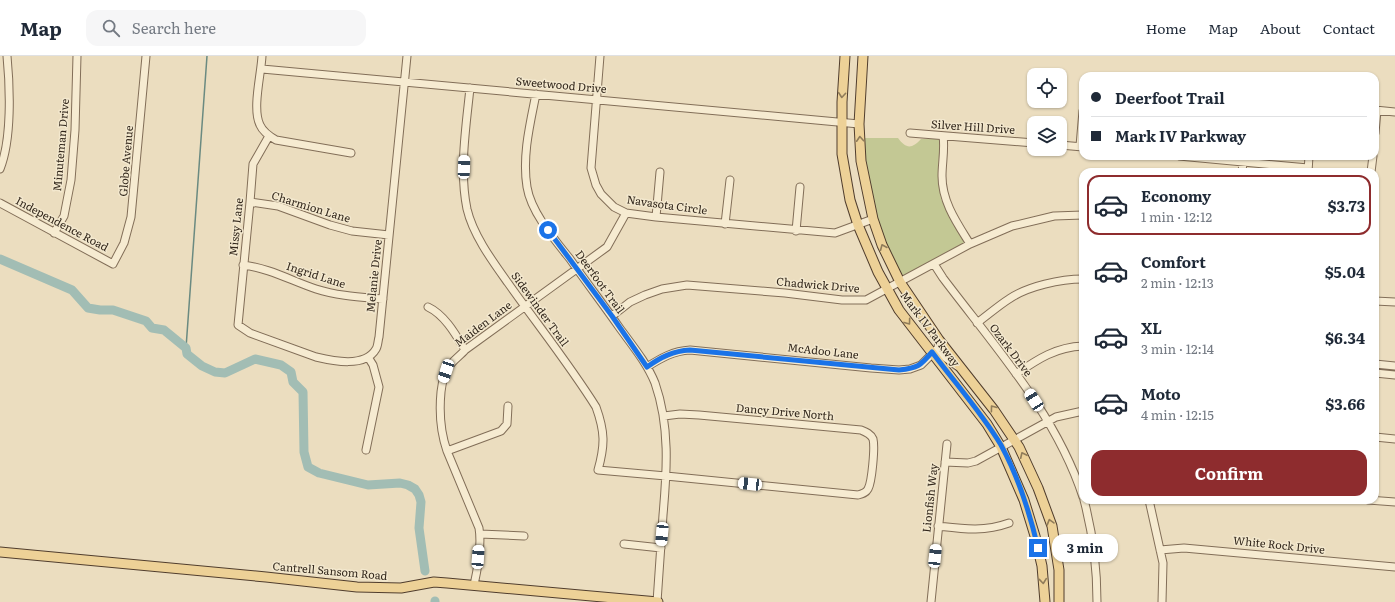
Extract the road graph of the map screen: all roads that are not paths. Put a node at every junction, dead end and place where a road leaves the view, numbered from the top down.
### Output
1 (7, 56) edge
2 (77, 56) edge
3 (146, 56) edge
4 (262, 56) edge
5 (407, 56) edge
6 (600, 56) edge
7 (845, 56) edge
8 (863, 56) edge
9 (262, 69) junction
10 (404, 82) junction
11 (470, 88) junction
12 (536, 94) junction
13 (597, 100) junction
14 (1379, 110) edge
15 (1395, 112) edge
16 (842, 122) junction
17 (859, 124) junction
18 (910, 133) dead end
19 (269, 136) junction
20 (943, 136) junction
21 (1027, 142) edge
22 (1067, 146) edge
23 (1079, 147) edge
24 (351, 153) dead end
25 (1222, 160) edge
26 (1243, 162) junction
27 (1242, 168) edge
28 (1292, 168) edge
29 (0, 169) edge
30 (660, 172) dead end
31 (730, 180) dead end
32 (800, 187) dead end
33 (250, 202) junction
34 (0, 204) edge
35 (626, 213) junction
36 (1079, 215) edge
37 (656, 217) junction
38 (874, 219) junction
39 (726, 224) junction
40 (858, 225) junction
41 (796, 230) junction
42 (54, 233) junction
43 (389, 235) junction
44 (970, 244) junction
45 (113, 264) joint
46 (934, 264) junction
47 (243, 265) junction
48 (577, 269) junction
49 (1079, 279) edge
50 (900, 282) junction
51 (887, 289) junction
52 (383, 299) junction
53 (1379, 300) edge
54 (1395, 302) edge
55 (428, 307) dead end
56 (525, 307) junction
57 (612, 316) junction
58 (977, 323) junction
59 (939, 340) junction
60 (1079, 347) edge
61 (465, 350) junction
62 (932, 352) junction
63 (368, 357) junction
64 (1379, 364) edge
65 (1395, 366) edge
66 (647, 367) junction
67 (962, 369) junction
68 (1379, 373) edge
69 (1016, 374) junction
70 (1395, 375) edge
71 (508, 406) dead end
72 (1079, 412) edge
73 (664, 416) junction
74 (1048, 421) junction
75 (1379, 437) edge
76 (1395, 439) edge
77 (1015, 440) junction
78 (947, 444) dead end
79 (1001, 447) junction
80 (366, 450) dead end
81 (447, 451) junction
82 (945, 462) junction
83 (666, 476) junction
84 (1079, 487) edge
85 (1379, 501) edge
86 (1395, 502) edge
87 (1085, 504) edge
88 (1150, 504) edge
89 (1009, 523) dead end
90 (938, 526) junction
91 (480, 534) junction
92 (524, 536) dead end
93 (624, 544) dead end
94 (661, 548) junction
95 (1160, 550) junction
96 (0, 552) edge
97 (1395, 567) edge
98 (474, 585) junction
99 (657, 602) edge
100 (930, 602) edge
101 (1045, 602) edge
102 (1059, 602) edge
103 (1097, 602) edge
104 (1162, 602) edge

1 - 29 street
2 - 42 street, Minuteman Drive
3 - 45 street, Globe Avenue
4 - 9 street
5 - 10 street, Melanie Drive
6 - 13 street, Navasota Circle
7 -> 16 main road, Mark IV Parkway
8 - 17 main road, Mark IV Parkway
9 - 10 street, Sweetwood Drive
9 - 19 street
10 - 11 street, Sweetwood Drive
10 - 43 street, Melanie Drive
11 - 12 street, Sweetwood Drive
11 - 56 street, Sidewinder Trail
12 - 13 street, Sweetwood Drive
12 - 48 street, Deerfoot Trail
13 - 16 street, Sweetwood Drive
13 - 35 street, Navasota Circle
14 - 15 street
16 - 17 street, Sweetwood Drive
16 - 40 main road, Mark IV Parkway
38 -> 17 main road, Mark IV Parkway
18 - 20 street, Silver Hill Drive
19 - 24 street
19 - 33 street, Missy Lane
20 - 21 street, Silver Hill Drive
20 - 44 street
22 - 23 street
25 - 26 street
26 - 27 street
26 - 28 street
30 - 37 street
31 - 39 street
32 - 41 street
33 - 43 street, Charmion Lane
33 - 47 street, Missy Lane
34 - 42 street, Independence Road
35 - 37 street, Navasota Circle
35 - 48 street, Maiden Lane
36 - 44 street, Chadwick Drive
37 - 39 street, Navasota Circle
38 - 40 street, Navasota Circle
50 -> 38 main road, Mark IV Parkway
39 - 41 street, Navasota Circle
40 - 41 street, Navasota Circle
40 - 51 main road, Mark IV Parkway
42 - 45 street, Independence Road
43 - 52 street, Melanie Drive
44 - 46 street, Chadwick Drive
46 - 50 street, Chadwick Drive
46 - 58 street, Ozark Drive
47 - 52 street, Ingrid Lane
47 - 63 street, Missy Lane
48 - 56 street, Maiden Lane
48 - 57 street, Deerfoot Trail
49 - 58 street
50 - 51 street, Chadwick Drive
50 - 59 main road, Mark IV Parkway
51 - 57 street, Chadwick Drive
51 -> 62 main road, Mark IV Parkway
52 - 63 street, Melanie Drive
53 - 54 street
55 - 61 street
56 - 61 street, Maiden Lane
56 - 83 street, Sidewinder Trail
57 - 66 street, Deerfoot Trail
58 - 69 street, Ozark Drive
59 - 62 street, McAdoo Lane
59 - 67 main road, Mark IV Parkway
60 - 69 street
61 - 81 street, Maiden Lane
62 - 66 street, McAdoo Lane
62 - 67 street
62 - 79 main road, Mark IV Parkway
63 - 80 street
64 - 65 street
66 - 73 street, Deerfoot Trail
77 -> 67 main road, Mark IV Parkway
68 - 70 street
69 - 74 street, Ozark Drive
71 - 81 street
72 - 74 street
73 - 83 street, Deerfoot Trail
73 - 83 street, Dancy Drive North
74 - 77 street
74 - 84 street, Ozark Drive
75 - 76 street
77 - 79 street
102 -> 77 main road, Mark IV Parkway
78 - 82 street, Lionfish Way
79 - 82 street
79 -> 101 main road, Mark IV Parkway
81 - 91 street, Maiden Lane
82 - 90 street, Lionfish Way
83 - 94 street, Deerfoot Trail
85 - 86 street
87 - 103 street, Ozark Drive
88 - 95 street
89 - 90 street
90 - 100 street, Lionfish Way
91 - 92 street
91 - 98 street, Maiden Lane
93 - 94 street
94 - 99 street, Deerfoot Trail
95 - 97 street, White Rock Drive
95 - 104 street
96 - 98 main road, Cantrell Sansom Road
98 - 99 main road, Cantrell Sansom Road

